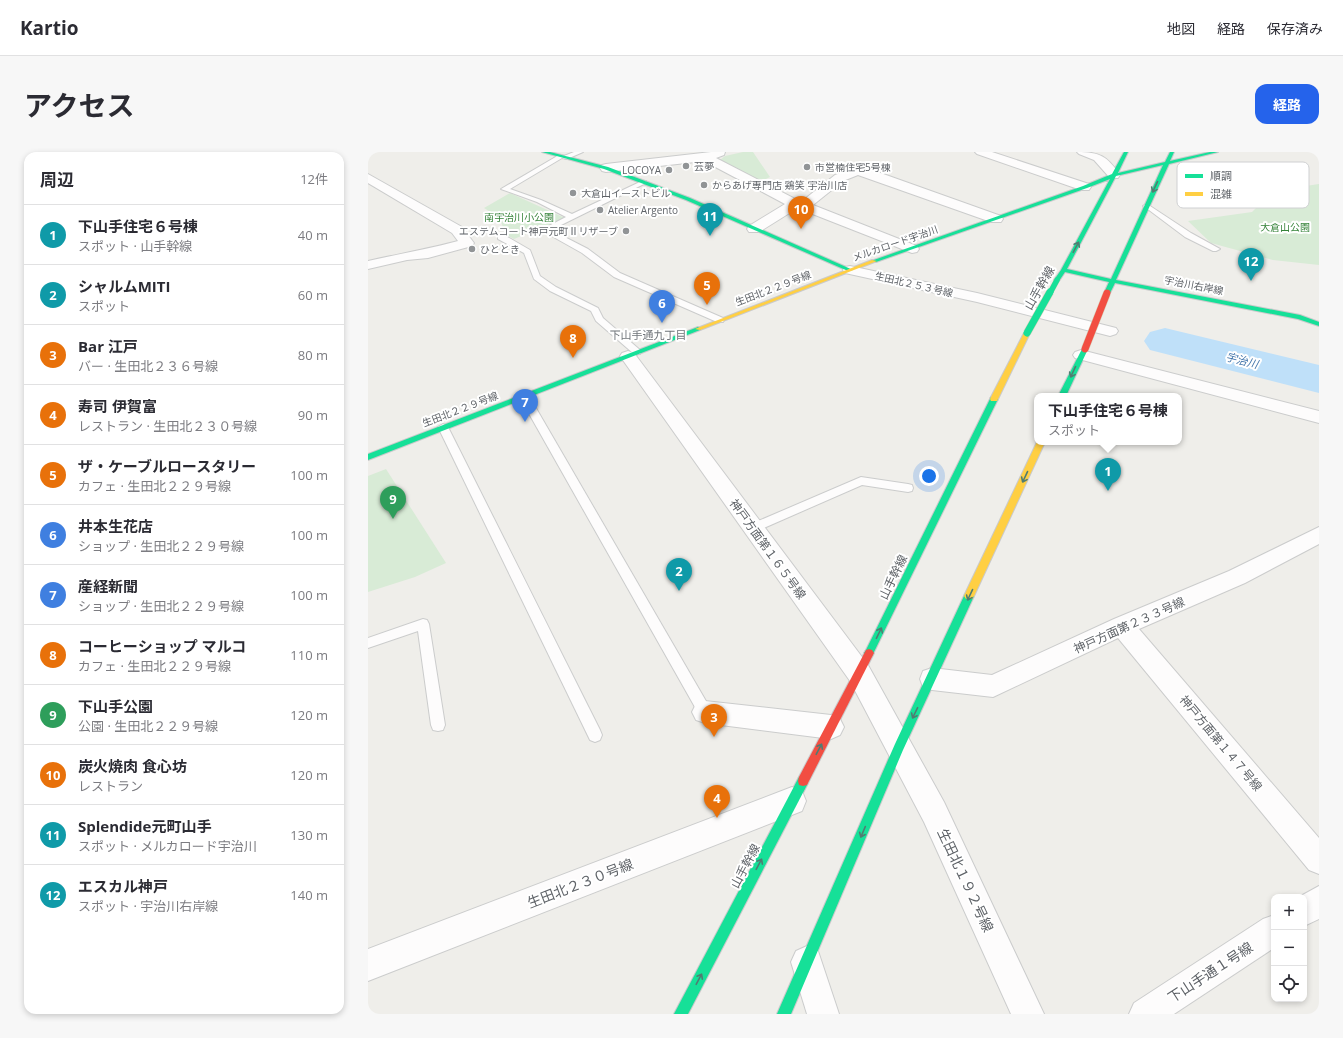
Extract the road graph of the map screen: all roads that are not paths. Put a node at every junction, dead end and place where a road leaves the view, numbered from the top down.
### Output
1 (544, 152) edge
2 (580, 152) edge
3 (657, 152) edge
4 (723, 152) edge
5 (981, 152) edge
6 (1083, 152) edge
7 (1126, 152) edge
8 (1172, 152) edge
9 (1216, 152) edge
10 (563, 157) junction
11 (706, 157) junction
12 (678, 160) junction
13 (1167, 162) junction
14 (606, 168) junction
15 (1114, 175) junction
16 (368, 178) edge
17 (644, 182) junction
18 (1084, 187) junction
19 (384, 188) junction
20 (368, 192) edge
21 (798, 206) junction
22 (1147, 206) junction
23 (572, 217) junction
24 (996, 219) junction
25 (754, 229) junction
26 (501, 236) dead end
27 (912, 249) junction
28 (1216, 249) dead end
29 (368, 265) edge
30 (850, 270) junction
31 (1064, 270) junction
32 (1113, 281) junction
33 (720, 320) junction
34 (1319, 324) edge
35 (1110, 331) dead end
36 (1083, 352) junction
37 (633, 354) junction
38 (1063, 393) edge
39 (524, 396) junction
40 (1319, 417) edge
41 (443, 427) junction
42 (1040, 445) edge
43 (368, 456) edge
44 (908, 488) dead end
45 (754, 528) junction
46 (1319, 535) edge
47 (1122, 626) junction
48 (368, 643) edge
49 (859, 673) junction
50 (932, 679) junction
51 (705, 712) joint
52 (438, 725) dead end
53 (831, 727) junction
54 (595, 735) dead end
55 (899, 748) junction
56 (792, 801) junction
57 (1319, 860) edge
58 (1319, 901) edge
59 (1307, 909) edge
60 (1271, 932) edge
61 (807, 962) junction
62 (368, 965) edge
63 (681, 1014) edge
64 (784, 1014) edge
65 (823, 1014) edge
66 (1028, 1014) edge
67 (1145, 1014) edge

1 - 10 main road, メルカロード宇治川
2 - 10 lane
3 - 12 street
4 - 11 street
5 - 18 street
6 - 15 street
7 - 15 main road, 山手幹線
8 - 13 main road
9 - 13 main road, メルカロード宇治川
10 - 14 main road, メルカロード宇治川
10 - 23 lane
11 - 12 street
11 - 21 street
12 - 14 street
13 - 15 main road, メルカロード宇治川
13 -> 22 main road
14 - 17 main road, メルカロード宇治川
15 - 18 main road, メルカロード宇治川
31 -> 15 main road, 山手幹線
16 - 19 street
17 - 23 lane
17 - 25 main road, メルカロード宇治川
18 - 24 main road, メルカロード宇治川
19 - 20 street
19 - 29 street
21 - 24 street
21 - 25 street
21 - 27 street
22 - 28 lane
22 - 32 main road
23 - 33 lane
24 - 27 main road, メルカロード宇治川
25 - 30 main road, メルカロード宇治川
26 - 37 lane
27 - 30 main road, メルカロード宇治川
30 - 33 main road, 生田北２２９号線
30 - 35 street, 生田北２５３号線
31 - 32 main road, 宇治川右岸線
49 -> 31 main road, 山手幹線, bridge
32 - 34 main road, 宇治川右岸線
32 - 36 main road, bridge
33 - 37 main road, 生田北２２９号線
36 -> 38 main road
36 - 40 street
37 - 39 main road, 生田北２２９号線
37 - 45 street, 神戸方面第１６５号線
39 - 41 main road, 生田北２２９号線
39 - 51 lane
41 - 43 main road, 生田北２２９号線
41 - 54 lane
42 -> 50 main road
44 - 45 lane
45 - 49 street, 神戸方面第１６５号線
46 - 47 street, 神戸方面第２３３号線
47 - 50 street, 神戸方面第２３３号線
47 - 57 street, 神戸方面第１４７号線
48 - 52 lane
49 - 53 main road, 山手幹線
49 - 55 street, 神戸方面第１６５号線
50 -> 55 main road
51 - 53 street
56 -> 53 main road, 山手幹線
55 -> 61 main road
55 - 66 street, 生田北１９２号線
56 - 62 street, 生田北２３０号線
63 -> 56 main road, 山手幹線
58 - 59 street
60 - 67 street, 下山手通１号線
61 - 64 main road
61 - 65 street

